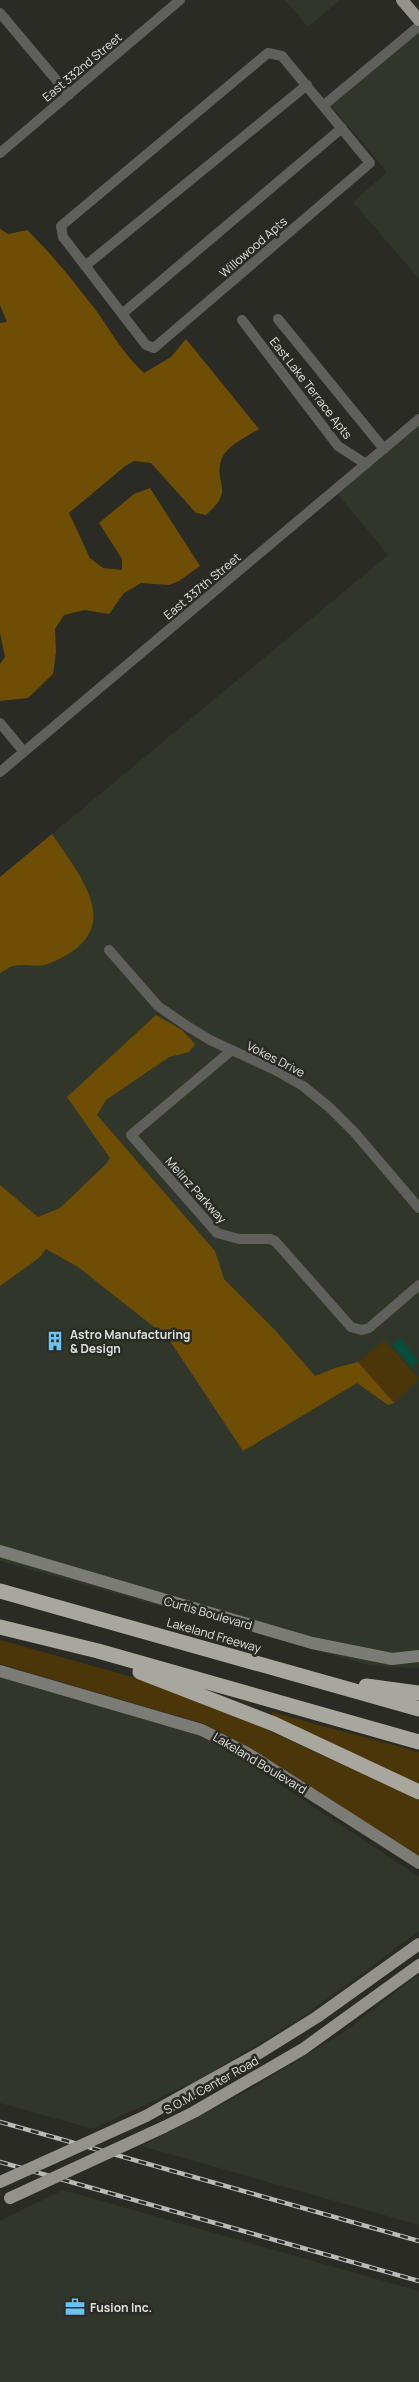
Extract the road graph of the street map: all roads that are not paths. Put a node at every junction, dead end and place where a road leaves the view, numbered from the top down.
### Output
1 (180, 0) edge
2 (402, 0) edge
3 (0, 13) edge
4 (419, 20) edge
5 (419, 26) edge
6 (307, 85) junction
7 (69, 95) junction
8 (324, 105) junction
9 (342, 128) junction
10 (0, 153) edge
11 (85, 266) junction
12 (122, 314) junction
13 (278, 319) dead end
14 (242, 320) dead end
15 (419, 419) edge
16 (384, 449) junction
17 (366, 464) junction
18 (0, 723) edge
19 (24, 752) junction
20 (0, 772) edge
21 (109, 950) dead end
22 (232, 1050) junction
23 (419, 1208) edge
24 (419, 1285) edge
25 (0, 1551) edge
26 (0, 1591) edge
27 (0, 1627) edge
28 (98, 1651) junction
29 (419, 1656) edge
30 (0, 1671) edge
31 (315, 1680) junction
32 (419, 1693) edge
33 (419, 1709) edge
34 (419, 1742) edge
35 (419, 1792) edge
36 (419, 1862) edge
37 (419, 1944) edge
38 (419, 1964) edge
39 (0, 2182) edge
40 (5, 2200) edge

1 - 7 street, East 332nd Street
2 - 4 main road
3 - 7 street
5 - 8 street
6 - 8 street, Willowood Apts
6 - 11 street
6 - 11 street, Willowood Apts
7 - 10 street, East 332nd Street
8 - 9 street, Willowood Apts
9 - 12 street
9 - 12 street, Willowood Apts
11 - 12 street, Willowood Apts
13 - 16 street, East Lake Terrace Apts
14 - 17 street, East Lake Terrace Apts
15 - 16 street, East 337th Street
16 - 17 street, East 337th Street
17 - 19 street, East 337th Street
18 - 19 street
19 - 20 street, East 337th Street
21 - 22 street, Vokes Drive
22 - 23 street, Vokes Drive
22 - 24 street, Melinz Parkway
25 - 29 street, Curtis Boulevard
26 - 31 highway, Lakeland Freeway
27 - 28 highway
28 - 34 highway
28 - 35 highway
30 - 36 street, Lakeland Boulevard
31 - 32 highway
31 - 33 highway, Lakeland Freeway
37 - 39 main road, S.O.M. Center Road, bridge
38 - 40 main road, S.O.M. Center Road, bridge

